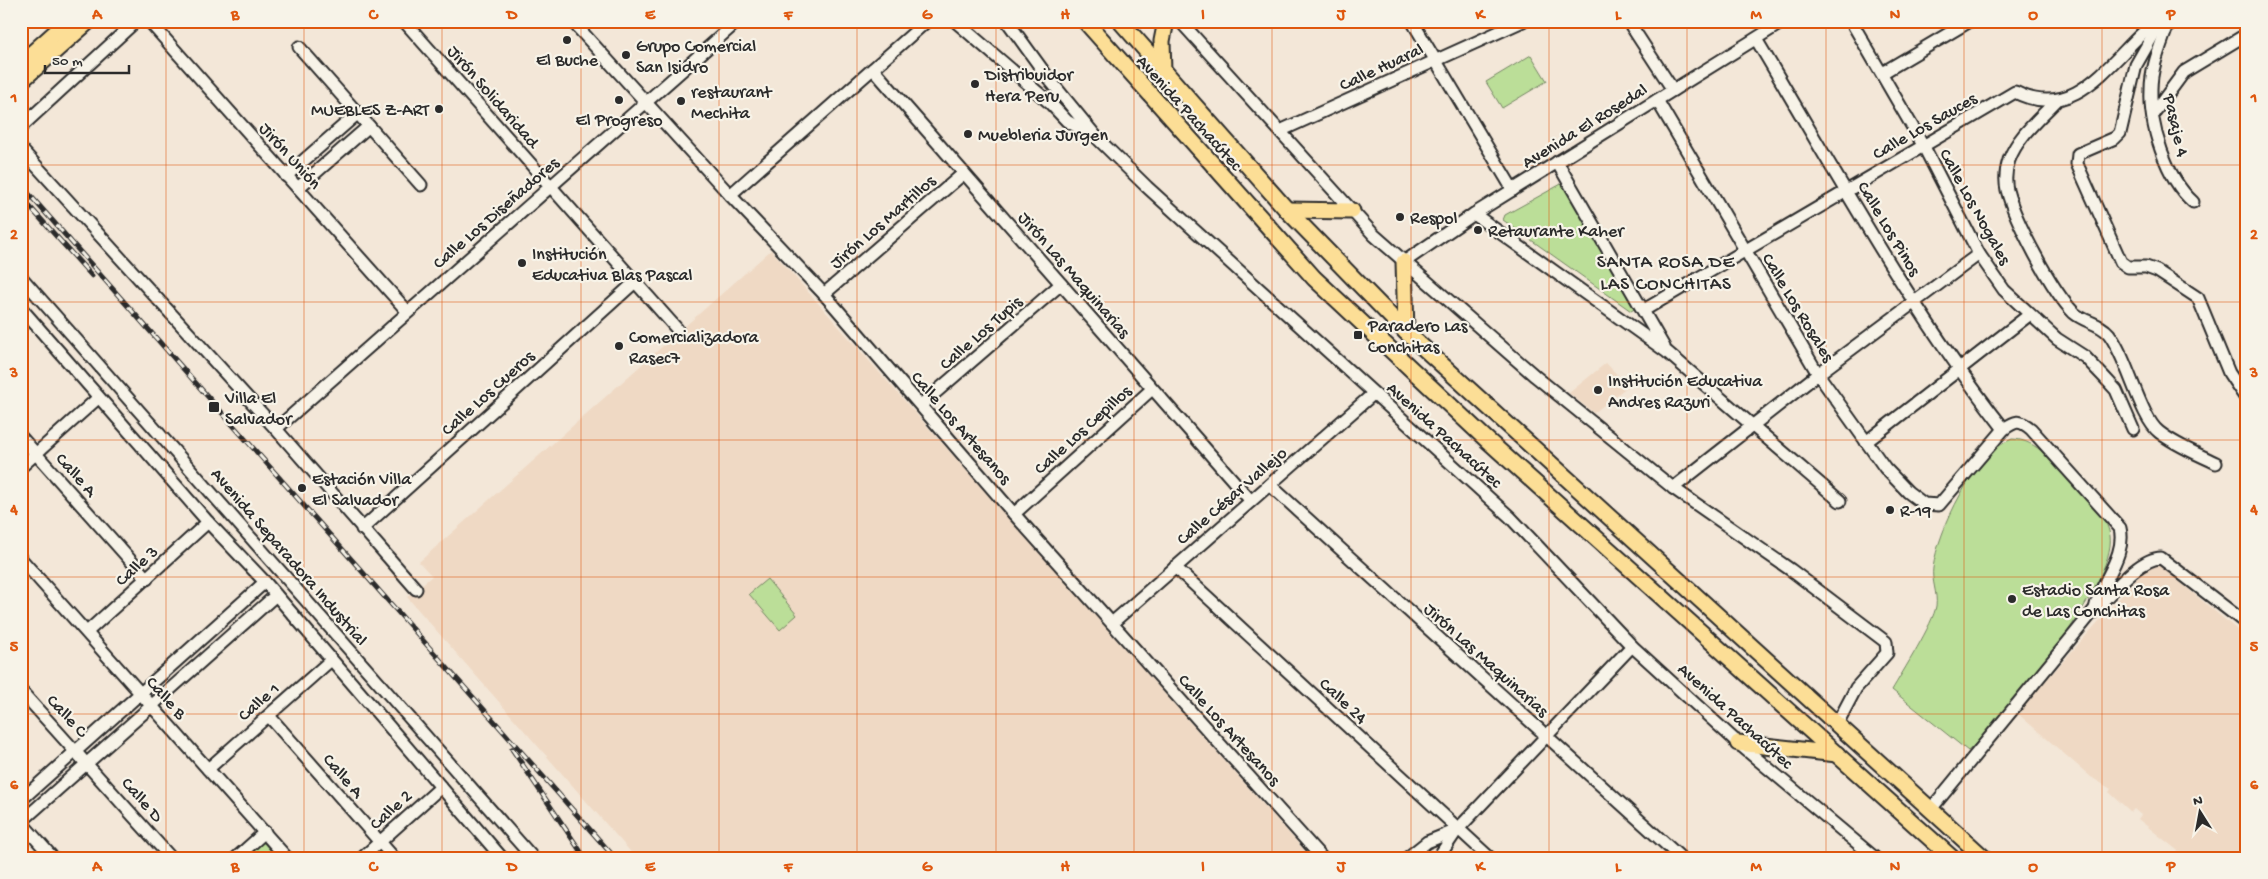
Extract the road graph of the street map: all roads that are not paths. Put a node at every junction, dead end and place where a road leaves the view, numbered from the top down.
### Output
1 (68, 21) edge
2 (89, 21) edge
3 (136, 21) edge
4 (149, 21) edge
5 (404, 21) edge
6 (572, 21) edge
7 (738, 21) edge
8 (927, 21) edge
9 (955, 21) edge
10 (1007, 21) edge
11 (1085, 21) edge
12 (1120, 21) edge
13 (1166, 21) edge
14 (1180, 21) edge
15 (1412, 21) edge
16 (1523, 21) edge
17 (1628, 21) edge
18 (1784, 21) edge
19 (1851, 21) edge
20 (1970, 21) edge
21 (2156, 21) edge
22 (2161, 21) edge
23 (2169, 21) edge
24 (2247, 34) edge
25 (1756, 39) junction
26 (299, 47) dead end
27 (1436, 60) junction
28 (21, 63) edge
29 (873, 69) junction
30 (1163, 71) junction
31 (1882, 73) junction
32 (21, 81) edge
33 (1672, 90) junction
34 (1656, 100) junction
35 (2056, 101) junction
36 (646, 102) junction
37 (1198, 110) junction
38 (358, 113) junction
39 (2153, 114) junction
40 (369, 126) junction
41 (21, 127) edge
42 (1178, 128) junction
43 (1280, 131) junction
44 (1098, 139) junction
45 (1923, 145) junction
46 (21, 148) edge
47 (1557, 162) junction
48 (964, 173) junction
49 (286, 176) junction
50 (421, 185) dead end
51 (550, 186) junction
52 (298, 188) junction
53 (1513, 190) junction
54 (1846, 190) junction
55 (730, 195) junction
56 (2193, 202) dead end
57 (1287, 210) junction
58 (1352, 211) junction
59 (1474, 214) junction
60 (1745, 250) junction
61 (1979, 254) junction
62 (1404, 262) junction
63 (21, 277) edge
64 (634, 282) junction
65 (1061, 284) junction
66 (824, 294) junction
67 (1914, 303) junction
68 (21, 308) edge
69 (1644, 310) junction
70 (408, 312) junction
71 (2029, 315) junction
72 (677, 329) dead end
73 (1406, 332) junction
74 (1666, 352) junction
75 (1959, 372) junction
76 (1818, 374) junction
77 (1152, 389) junction
78 (1373, 394) junction
79 (98, 398) junction
80 (2247, 400) edge
81 (921, 406) junction
82 (1752, 426) junction
83 (276, 429) junction
84 (2004, 429) junction
85 (2133, 429) dead end
86 (21, 437) edge
87 (1866, 442) junction
88 (36, 454) junction
89 (2216, 464) dead end
90 (21, 467) edge
91 (1565, 477) junction
92 (1270, 485) junction
93 (1673, 488) junction
94 (1548, 495) junction
95 (1251, 501) junction
96 (1840, 501) dead end
97 (1014, 514) junction
98 (208, 522) junction
99 (362, 529) junction
100 (21, 559) edge
101 (1175, 568) junction
102 (30, 569) junction
103 (21, 577) edge
104 (147, 579) junction
105 (265, 582) junction
106 (416, 589) dead end
107 (276, 595) junction
108 (2095, 609) junction
109 (1112, 623) junction
110 (2247, 624) edge
111 (87, 632) junction
112 (1632, 646) junction
113 (332, 660) junction
114 (21, 691) edge
115 (141, 693) junction
116 (152, 705) junction
117 (268, 716) junction
118 (1837, 724) junction
119 (1546, 736) junction
120 (1738, 743) junction
121 (76, 750) junction
122 (1837, 754) junction
123 (88, 763) junction
124 (208, 768) junction
125 (441, 787) junction
126 (21, 800) edge
127 (1931, 809) junction
128 (21, 822) edge
129 (1457, 830) junction
130 (265, 832) junction
131 (380, 842) junction
132 (1860, 853) edge
133 (53, 858) edge
134 (171, 858) edge
135 (236, 858) edge
136 (287, 858) edge
137 (362, 858) edge
138 (394, 858) edge
139 (502, 858) edge
140 (533, 858) edge
141 (1322, 858) edge
142 (1407, 858) edge
143 (1438, 858) edge
144 (1490, 858) edge
145 (1681, 858) edge
146 (1875, 858) edge
147 (1952, 858) edge
148 (1984, 858) edge

1 - 28 main road
2 - 32 main road
3 - 41 street
4 - 49 street, Jirón Unión
5 - 51 street, Jirón Solidaridad
6 - 36 street, Calle Los Artesanos
7 - 36 street, Calle Los Diseñadores
8 - 29 street
9 - 44 street
10 - 44 street, Avenida Pachacútec
11 - 42 main road, Avenida Pachacútec
12 - 30 main road, Avenida Pachacútec
13 - 30 main road
14 - 43 street
15 - 27 street
16 - 27 street, Calle Huaral
17 - 33 street
18 - 25 street, Avenida El Rosedal
19 - 31 street, Calle Los Nogales
20 - 31 street
21 - 35 street
22 - 80 street
23 - 39 street, Pasaje 4
24 - 39 street
25 - 33 street, Avenida El Rosedal
25 - 54 street, Calle Los Pinos
26 - 38 street
27 - 43 street, Calle Huaral
27 - 53 street
29 - 48 street, Jirón Las Maquinarias
29 - 55 street
30 - 37 main road, Avenida Pachacútec
31 - 45 street, Calle Los Nogales
33 - 34 street, Avenida El Rosedal
34 - 47 street, Avenida El Rosedal
34 - 60 street, Calle Los Rosales
35 - 45 street, Calle Los Sauces
35 - 89 street
36 - 51 street, Calle Los Diseñadores
36 - 55 street, Calle Los Artesanos
37 - 42 main road
37 - 57 main road, Avenida Pachacútec
38 - 40 street
38 - 49 street
39 - 56 street, Pasaje 4
40 - 50 street
40 - 52 street
42 - 94 main road, Avenida Pachacútec
43 - 58 street
44 - 78 street, Avenida Pachacútec
45 - 54 street, Calle Los Sauces
45 - 61 street, Calle Los Nogales
46 - 83 street
47 - 53 street, Avenida El Rosedal
47 - 69 street
48 - 65 street, Jirón Las Maquinarias
48 - 66 street, Jirón Los Martillos
49 - 52 street, Jirón Unión
51 - 64 street, Jirón Solidaridad
51 - 70 street, Calle Los Diseñadores
52 - 70 street, Jirón Unión
53 - 59 street, Avenida El Rosedal
54 - 60 street, Calle Los Sauces
54 - 67 street, Calle Los Pinos
55 - 66 street, Calle Los Artesanos
57 - 58 main road
57 - 73 main road, Avenida Pachacútec
58 - 62 street
59 - 62 street, Avenida El Rosedal
59 - 74 street
60 - 69 street, Calle Los Sauces
60 - 76 street, Calle Los Rosales
61 - 67 street
61 - 71 street, Calle Los Nogales
62 - 73 main road
62 - 93 street
63 - 140 street, Avenida Separadora Industrial
64 - 72 street, Jirón Solidaridad
64 - 99 street, Calle Los Cueros
65 - 77 street, Jirón Las Maquinarias
65 - 81 street, Calle Los Tupis
66 - 81 street, Calle Los Artesanos
67 - 75 street, Calle Los Pinos
67 - 76 street
68 - 79 street, Avenida Separadora Industrial
69 - 74 street
70 - 83 street, Calle Los Diseñadores
71 - 75 street
71 - 85 street, Calle Los Nogales
73 - 91 main road, Avenida Pachacútec
74 - 82 street
75 - 84 street, Calle Los Pinos
75 - 87 street
76 - 82 street
76 - 87 street, Calle Los Rosales
77 - 95 street, Jirón Las Maquinarias
77 - 97 street, Calle Los Cepillos
78 - 92 street, Calle César Vallejo
78 - 112 street, Avenida Pachacútec
79 - 88 street
79 - 98 street, Avenida Separadora Industrial
81 - 97 street, Calle Los Artesanos
82 - 93 street
82 - 96 street
83 - 99 street
84 - 87 street, Calle Los Rosales
84 - 108 street
86 - 88 street, Calle A
88 - 90 street
88 - 104 street, Calle A
91 - 94 main road
91 - 118 main road, Avenida Pachacútec
92 - 95 street, Calle César Vallejo
92 - 119 street, Jirón Las Maquinarias
93 - 118 street
94 - 122 main road, Avenida Pachacútec
95 - 101 street, Calle César Vallejo
97 - 109 street, Calle Los Artesanos
98 - 104 street, Calle 3
98 - 105 street, Avenida Separadora Industrial
99 - 106 street
100 - 102 street, Calle B
101 - 109 street, Calle César Vallejo
101 - 129 street, Calle 24
102 - 103 street
102 - 111 street, Calle B
104 - 111 street, Calle 3
105 - 107 street, Avenida Separadora Industrial
105 - 115 street
107 - 113 street, Avenida Separadora Industrial
107 - 116 street
108 - 110 street
108 - 127 street
109 - 141 street, Calle Los Artesanos
111 - 115 street, Calle B
112 - 119 street
112 - 120 street, Avenida Pachacútec
113 - 117 street, Calle 1
113 - 125 street, Avenida Separadora Industrial
114 - 121 street, Calle C
115 - 116 street, Calle B
115 - 121 street
116 - 123 street
116 - 124 street, Calle B
117 - 124 street, Calle 1
117 - 131 street, Calle A
118 - 127 main road, Avenida Pachacútec
119 - 129 street
119 - 145 street, Jirón Las Maquinarias
120 - 122 main road
120 - 132 street, Avenida Pachacútec
121 - 123 street, Calle C
121 - 126 street
122 - 147 main road, Avenida Pachacútec
123 - 128 street
123 - 134 street, Calle D
124 - 130 street, Calle B
125 - 131 street, Calle 2
125 - 139 street, Avenida Separadora Industrial
127 - 148 main road, Avenida Pachacútec
128 - 133 street
129 - 142 street
129 - 143 street
129 - 144 street, Calle 24
130 - 135 street
130 - 136 street, Calle B
131 - 137 street, Calle 2
131 - 138 street, Calle A
132 - 146 street, Avenida Pachacútec

